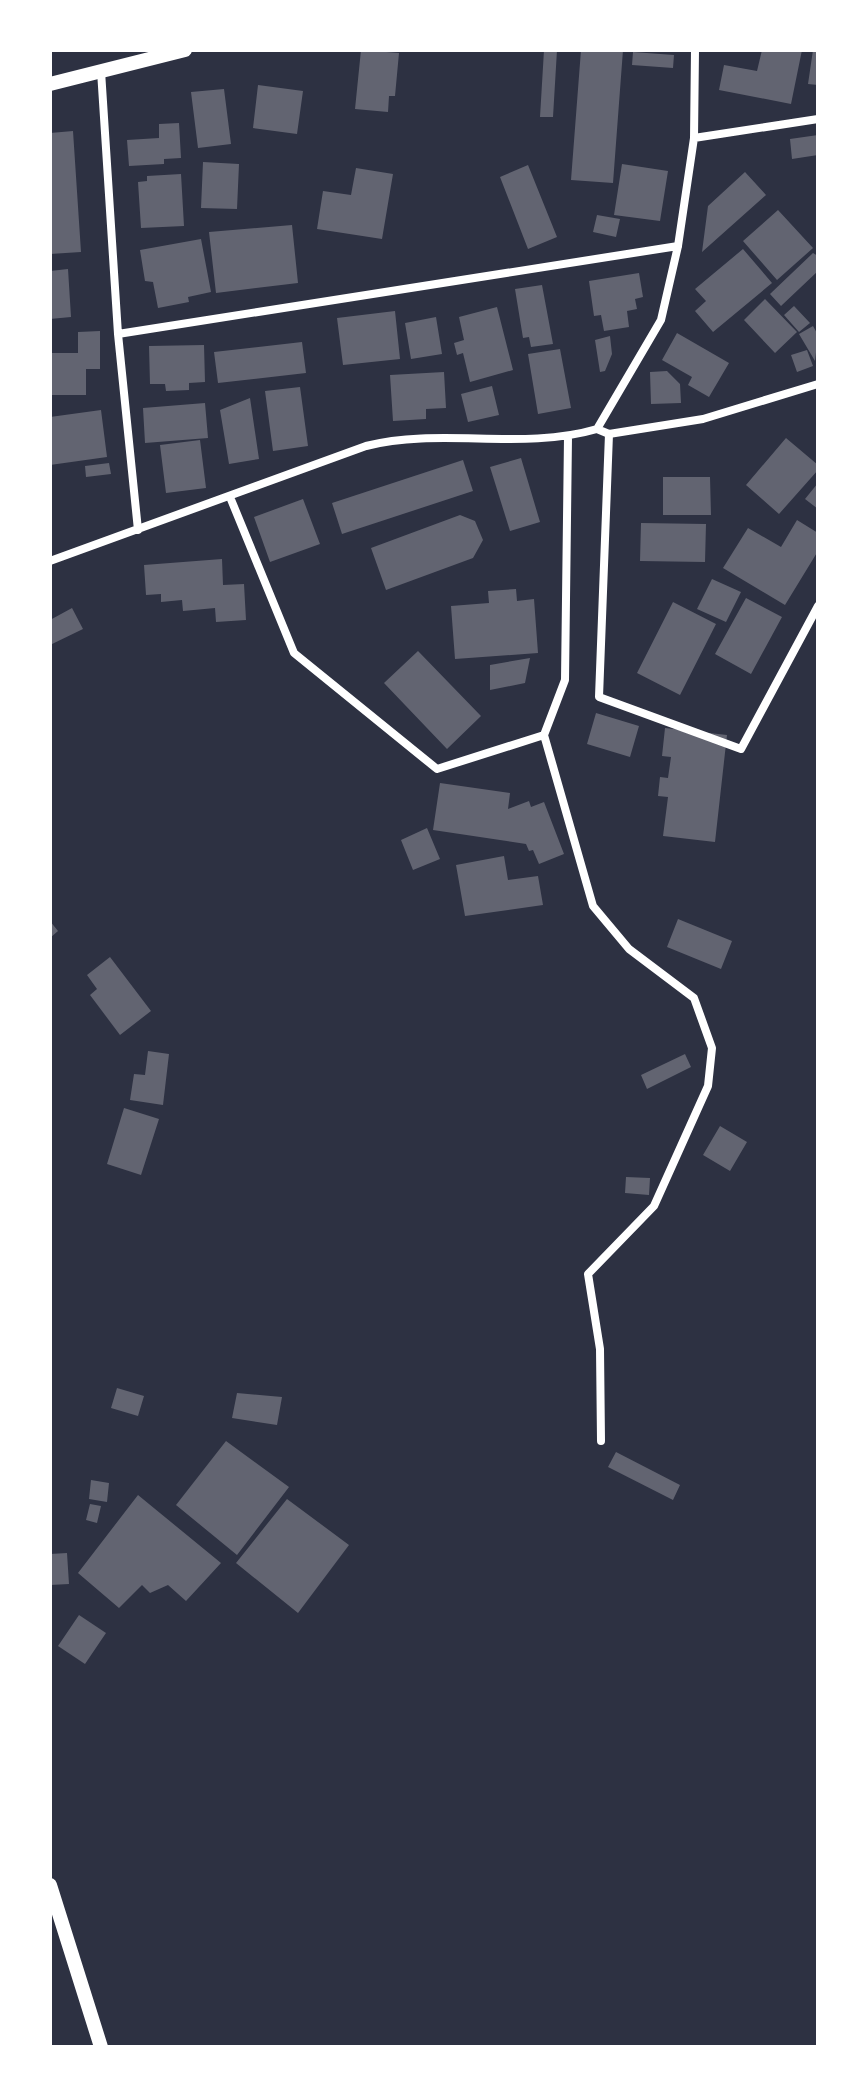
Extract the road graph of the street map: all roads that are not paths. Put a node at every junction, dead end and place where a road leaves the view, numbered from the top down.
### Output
1 (185, 50) edge
2 (695, 50) edge
3 (101, 71) junction
4 (50, 84) edge
5 (818, 119) edge
6 (694, 138) junction
7 (678, 246) junction
8 (118, 334) junction
9 (818, 384) edge
10 (597, 429) junction
11 (609, 434) junction
12 (568, 437) junction
13 (230, 497) junction
14 (138, 530) junction
15 (50, 561) edge
16 (818, 606) edge
17 (544, 735) junction
18 (601, 1441) dead end
19 (50, 1885) edge
20 (101, 2047) edge

1 - 3 street
2 - 6 street
3 - 4 street
3 - 8 street
5 - 6 street
6 - 7 street
7 - 8 street
7 - 10 street
8 - 14 street
9 - 11 street
10 - 11 street
10 - 12 street
11 - 16 street
12 - 13 street
12 - 17 street
13 - 14 street
13 - 17 street
14 - 15 street
17 - 18 street
19 - 20 street

